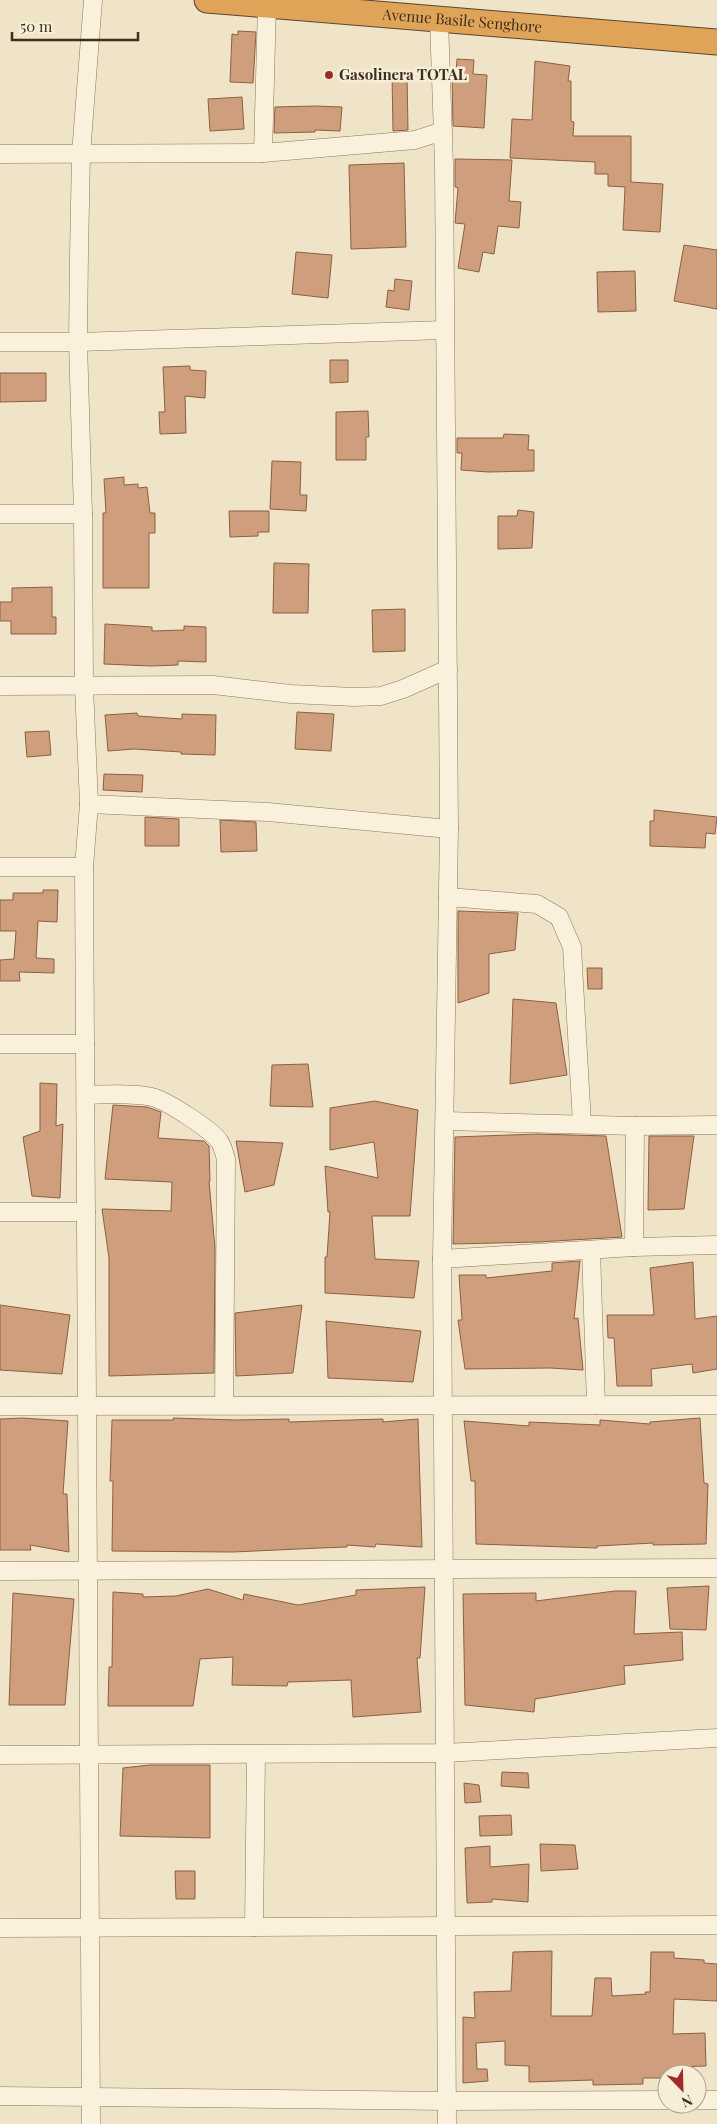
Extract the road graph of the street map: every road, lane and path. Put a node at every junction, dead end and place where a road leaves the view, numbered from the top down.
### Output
1 (93, 0) edge
2 (207, 0) edge
3 (346, 0) edge
4 (235, 1) edge
5 (267, 5) junction
6 (369, 14) junction
7 (439, 20) junction
8 (717, 42) edge
9 (442, 131) junction
10 (0, 154) edge
11 (81, 154) junction
12 (264, 154) junction
13 (444, 330) junction
14 (0, 342) edge
15 (78, 342) junction
16 (0, 514) edge
17 (83, 514) junction
18 (448, 669) junction
19 (0, 686) edge
20 (84, 686) junction
21 (89, 804) junction
22 (449, 829) junction
23 (0, 867) edge
24 (84, 867) junction
25 (448, 897) junction
26 (0, 1044) edge
27 (85, 1044) junction
28 (86, 1095) junction
29 (446, 1121) junction
30 (582, 1124) junction
31 (717, 1125) edge
32 (635, 1126) junction
33 (0, 1212) edge
34 (86, 1212) junction
35 (717, 1245) edge
36 (634, 1247) junction
37 (590, 1250) junction
38 (442, 1259) junction
39 (443, 1405) junction
40 (596, 1405) junction
41 (717, 1405) edge
42 (0, 1406) edge
43 (87, 1406) junction
44 (224, 1406) junction
45 (717, 1568) edge
46 (444, 1570) junction
47 (0, 1571) edge
48 (88, 1571) junction
49 (717, 1738) edge
50 (445, 1753) junction
51 (89, 1754) junction
52 (256, 1754) junction
53 (0, 1755) edge
54 (717, 1925) edge
55 (446, 1926) junction
56 (254, 1927) junction
57 (0, 1928) edge
58 (90, 1928) junction
59 (0, 2096) edge
60 (91, 2097) junction
61 (657, 2100) edge
62 (447, 2101) junction
63 (91, 2124) edge
64 (447, 2124) edge

1 - 11 street
2 - 4 highway, Avenue Basile Senghore
3 - 6 highway
4 - 5 highway, Avenue Basile Senghore
5 - 6 highway, Avenue Basile Senghore
5 - 12 street
6 - 7 highway, Avenue Basile Senghore
7 - 8 highway, Avenue Basile Senghore
7 - 9 street
9 - 12 street
9 - 13 street
10 - 11 street
11 - 12 street
11 - 15 street
13 - 15 street
13 - 18 street
14 - 15 street
15 - 17 street
16 - 17 street
17 - 20 street
18 - 20 street
18 - 22 street
19 - 20 street
20 - 21 street
21 - 22 street
21 - 24 street
22 - 25 street
23 - 24 street
24 - 27 street
25 - 29 street
25 - 30 street
26 - 27 street
27 - 28 street
28 - 34 street
28 - 44 street
29 - 30 street
29 - 38 street
30 - 32 street
31 - 32 street
32 - 36 street
33 - 34 street
34 - 43 street
35 - 36 street
36 - 37 street
37 - 38 street
37 - 40 street
38 - 39 street
39 - 40 street
39 - 44 street
39 - 46 street
40 - 41 street
42 - 43 street
43 - 44 street
43 - 48 street
45 - 46 street
46 - 48 street
46 - 50 street
47 - 48 street
48 - 51 street
49 - 50 street
50 - 52 street
50 - 55 street
51 - 52 street
51 - 53 street
51 - 58 street
52 - 56 street
54 - 55 street
55 - 56 street
55 - 62 street
56 - 58 street
57 - 58 street
58 - 60 street
59 - 60 street
60 - 62 street
60 - 63 street
61 - 62 street
62 - 64 street

